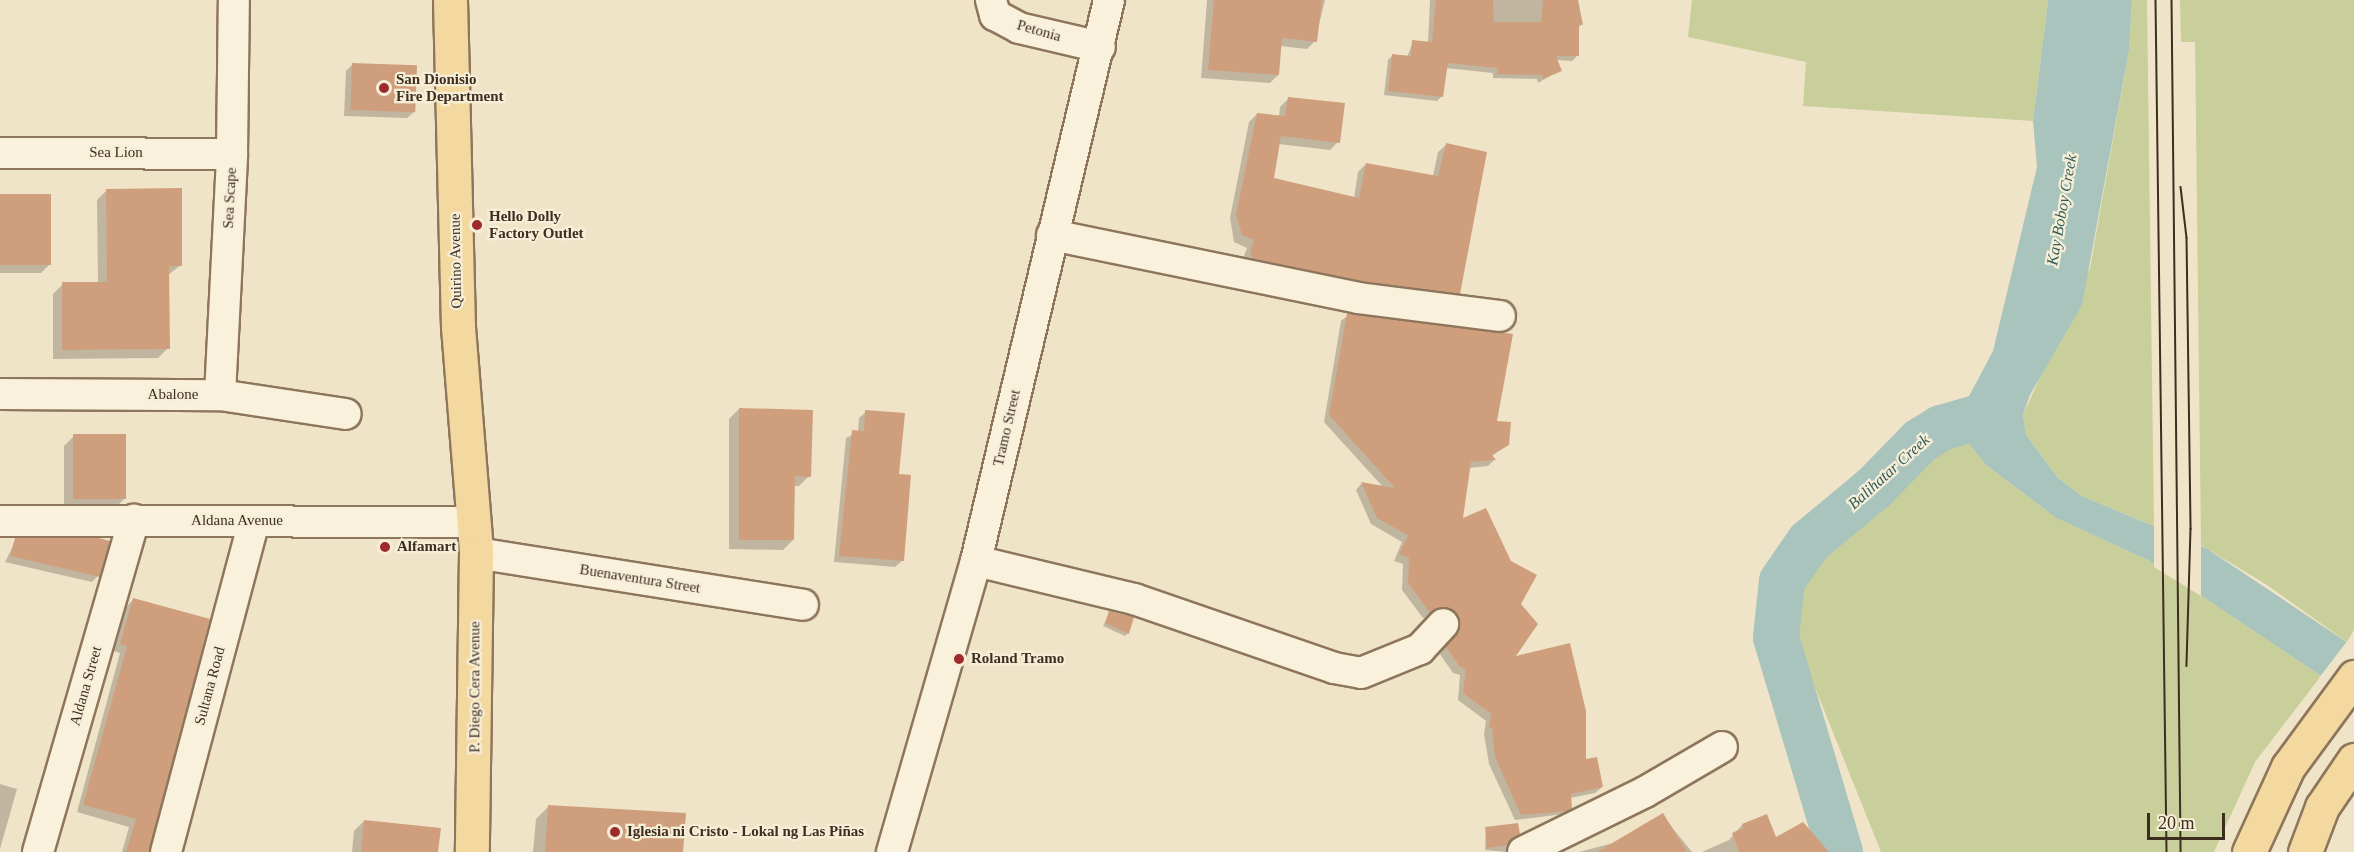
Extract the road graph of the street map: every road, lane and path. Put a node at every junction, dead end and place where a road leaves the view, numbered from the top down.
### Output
1 (234, 0) edge
2 (450, 0) edge
3 (991, 0) edge
4 (1109, 0) edge
5 (1100, 47) junction
6 (0, 153) edge
7 (232, 154) junction
8 (1052, 235) junction
9 (1500, 316) dead end
10 (0, 394) edge
11 (220, 395) junction
12 (346, 414) dead end
13 (134, 520) junction
14 (0, 521) edge
15 (254, 521) junction
16 (475, 537) junction
17 (976, 561) junction
18 (803, 605) dead end
19 (1443, 624) dead end
20 (2346, 688) edge
21 (1722, 747) dead end
22 (2354, 760) edge
23 (38, 852) edge
24 (166, 852) edge
25 (472, 852) edge
26 (892, 852) edge
27 (1523, 852) edge
28 (2249, 852) edge
29 (2305, 852) edge

1 - 7 street, Sea Scape
2 - 16 main road, Quirino Avenue
3 - 5 street, Petonia
4 - 5 street, Tramo Street
5 - 8 street, Tramo Street
6 - 7 street, Sea Lion
7 - 11 street, Sea Scape
8 - 9 street
8 - 17 street, Tramo Street
10 - 11 street, Abalone
11 - 12 street, Abalone
13 - 14 street, Aldana Avenue
13 - 15 street, Aldana Avenue
13 - 23 street, Aldana Street
15 - 16 street, Aldana Avenue
15 - 24 street, Sultana Road
16 - 18 street, Buenaventura Street
16 - 25 main road, P. Diego Cera Avenue
17 - 19 street
17 - 26 street, Tramo Street
20 - 28 main road
21 - 27 street
22 - 29 main road

